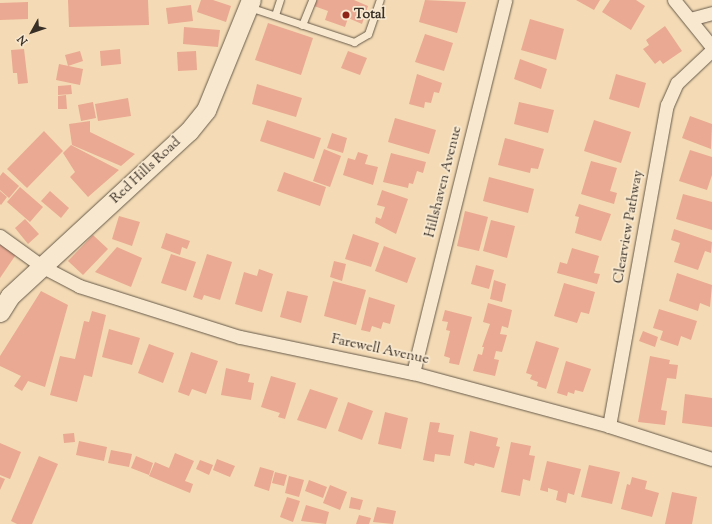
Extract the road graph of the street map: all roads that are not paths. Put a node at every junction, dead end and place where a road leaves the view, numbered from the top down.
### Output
1 (280, 0) edge
2 (312, 0) edge
3 (380, 0) edge
4 (505, 0) edge
5 (674, 0) edge
6 (250, 4) edge
7 (712, 13) edge
8 (275, 15) junction
9 (690, 19) junction
10 (302, 25) junction
11 (712, 47) edge
12 (712, 50) edge
13 (0, 236) edge
14 (43, 267) junction
15 (0, 312) edge
16 (413, 373) junction
17 (609, 426) junction
18 (712, 459) edge

1 - 8 lane
2 - 10 lane
3 - 10 lane
4 - 16 street, Hillshaven Avenue
5 - 9 street
6 - 8 lane
6 - 14 main road, Red Hills Road
7 - 9 street
8 - 10 lane
9 - 11 street
12 - 17 street, Clearview Pathway
13 - 14 street, Farewell Avenue
14 - 15 main road, Red Hills Road
14 - 16 street, Farewell Avenue
16 - 17 street, Farewell Avenue
17 - 18 street, Farewell Avenue

